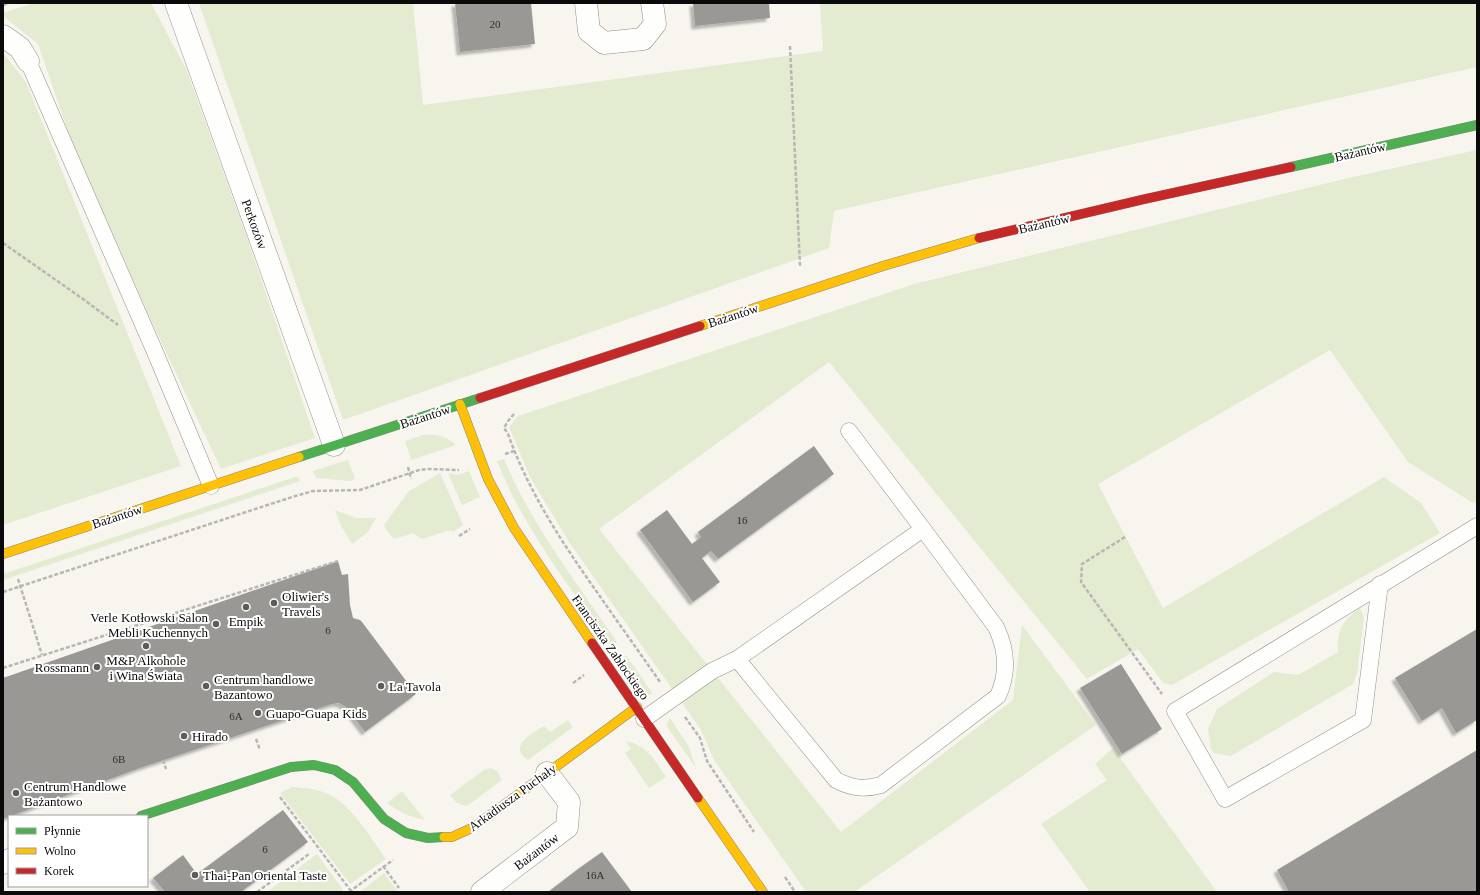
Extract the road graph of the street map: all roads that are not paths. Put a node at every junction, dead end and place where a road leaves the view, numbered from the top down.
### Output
1 (176, 3) edge
2 (586, 3) edge
3 (652, 3) edge
4 (3, 36) edge
5 (28, 61) joint
6 (1477, 125) edge
7 (460, 404) junction
8 (849, 431) dead end
9 (334, 445) junction
10 (211, 486) junction
11 (1477, 526) edge
12 (923, 529) junction
13 (3, 554) edge
14 (1380, 584) junction
15 (737, 659) junction
16 (641, 713) junction
17 (547, 773) junction
18 (144, 815) edge
19 (492, 889) edge
20 (763, 892) edge

1 - 9 street, Perkozów
2 - 3 street
4 - 5 street
5 - 10 lane
6 - 7 street, Bażantów
7 - 9 street, Bażantów
7 - 16 street, Franciszka Zabłockiego
8 - 12 lane
9 - 10 street, Bażantów
10 - 13 street, Bażantów
11 - 14 lane
12 - 15 lane
12 - 15 lane
14 - 14 lane
15 - 16 lane
16 - 17 street, Arkadiusza Puchały
16 - 20 street, Franciszka Zabłockiego
17 - 18 street, Arkadiusza Puchały
17 - 19 street, Bażantów

